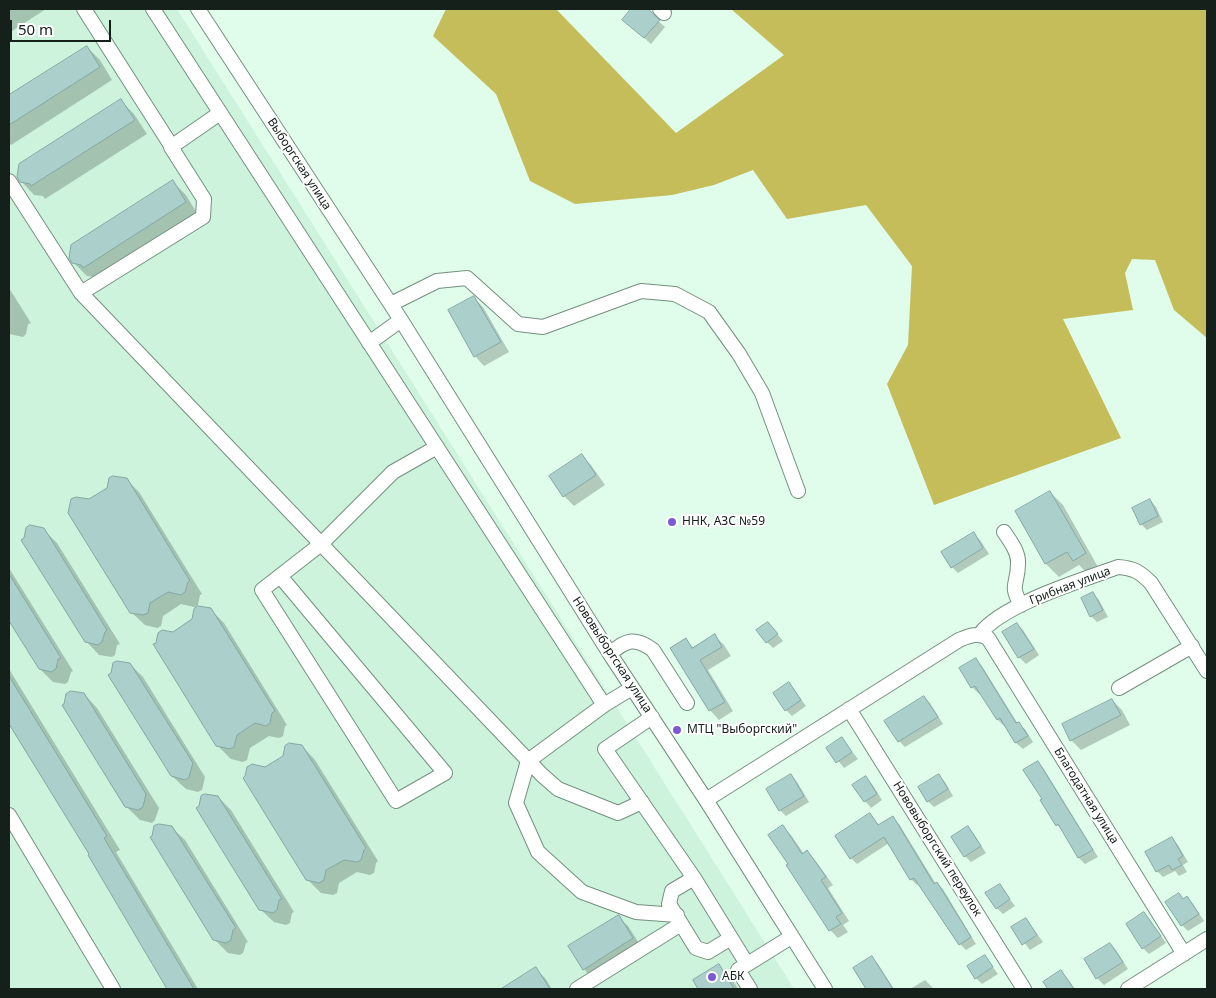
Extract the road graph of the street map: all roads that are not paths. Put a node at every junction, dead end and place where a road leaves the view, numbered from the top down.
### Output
1 (84, 9) edge
2 (153, 9) edge
3 (198, 9) edge
4 (220, 112) junction
5 (172, 147) junction
6 (9, 181) edge
7 (81, 293) junction
8 (391, 304) junction
9 (401, 320) junction
10 (369, 343) junction
11 (437, 447) junction
12 (798, 491) dead end
13 (1004, 532) dead end
14 (321, 544) junction
15 (280, 576) junction
16 (1021, 606) junction
17 (984, 636) junction
18 (1192, 646) junction
19 (610, 654) junction
20 (1207, 671) edge
21 (632, 688) junction
22 (1119, 688) dead end
23 (687, 703) dead end
24 (604, 705) junction
25 (849, 710) junction
26 (652, 717) junction
27 (528, 761) junction
28 (706, 800) junction
29 (642, 802) junction
30 (9, 815) edge
31 (694, 878) junction
32 (679, 919) junction
33 (791, 937) junction
34 (731, 938) junction
35 (1207, 939) edge
36 (1184, 954) junction
37 (747, 964) junction
38 (113, 989) edge
39 (577, 989) edge
40 (750, 989) edge
41 (825, 989) edge
42 (1024, 989) edge
43 (1128, 989) edge

1 - 5 street
2 - 4 street
3 - 8 street, Выборгская улица
4 - 5 street
4 - 10 street
5 - 7 street
6 - 7 street
7 - 14 street
8 - 9 street, Выборгская улица
8 - 12 street
9 - 10 street
9 - 19 street, Нововыборгская улица
10 - 11 street
11 - 14 street
11 - 24 street
13 - 16 street
14 - 15 street
14 - 27 street
15 - 15 street
16 - 17 street, Грибная улица
16 - 18 street, Грибная улица
17 - 25 street
17 - 36 street, Благодатная улица
18 - 20 street, Грибная улица
18 - 22 street
19 - 21 street, Нововыборгская улица
19 - 23 street
21 - 24 street
21 - 26 street, Нововыборгская улица
24 - 27 street
25 - 28 street
25 - 42 street, Нововыборгский переулок
26 - 28 street, Нововыборгская улица
26 - 29 street
27 - 29 street
27 - 32 street
28 - 33 street, Нововыборгская улица
29 - 31 street
30 - 38 street
31 - 32 street
31 - 34 street
32 - 34 street
32 - 39 street
33 - 37 street
33 - 41 street, Нововыборгская улица
34 - 37 street
35 - 36 street
36 - 43 street
37 - 40 street

